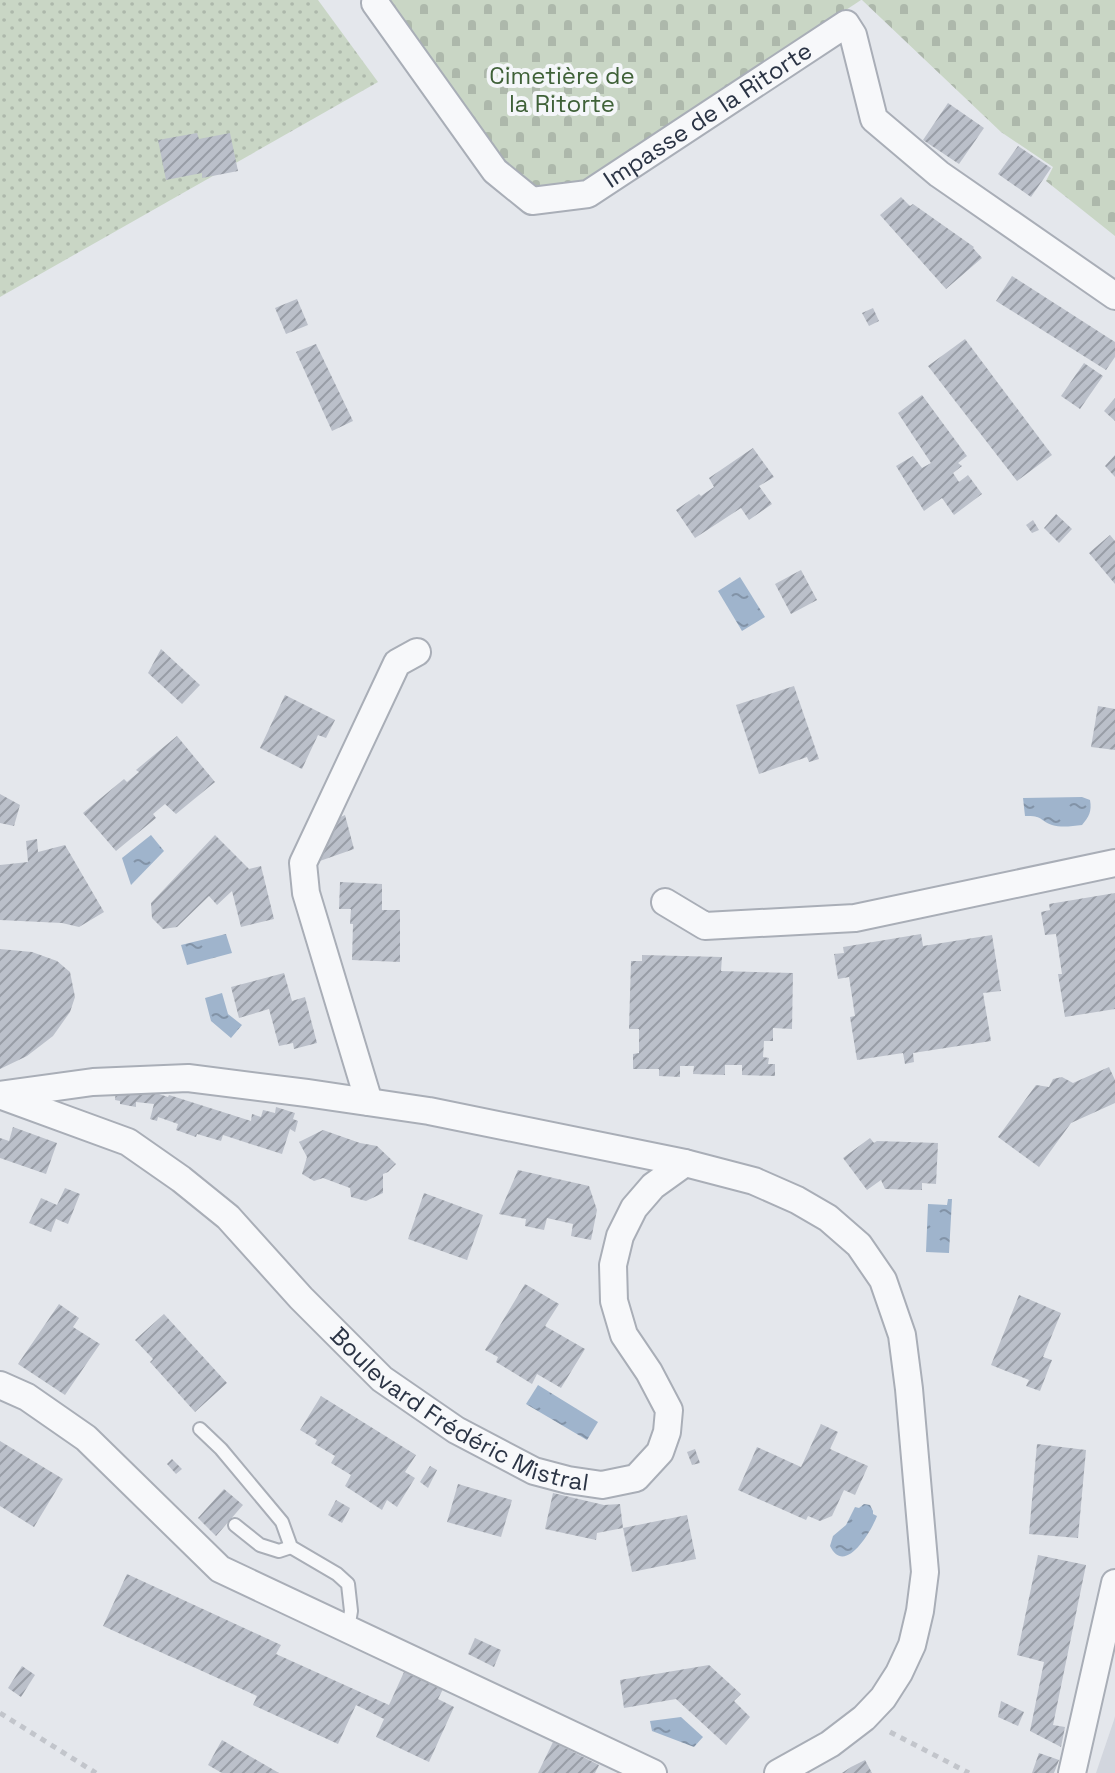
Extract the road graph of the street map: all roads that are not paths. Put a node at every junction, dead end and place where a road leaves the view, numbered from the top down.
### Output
1 (375, 3) dead end
2 (1115, 296) edge
3 (417, 652) dead end
4 (1115, 863) edge
5 (665, 902) dead end
6 (0, 1095) edge
7 (369, 1102) junction
8 (685, 1163) junction
9 (0, 1385) edge
10 (200, 1429) dead end
11 (235, 1525) dead end
12 (291, 1547) junction
13 (1115, 1583) edge
14 (348, 1629) junction
15 (653, 1773) edge
16 (778, 1773) edge
17 (1072, 1773) edge

1 - 2 street, Impasse de la Ritorte
3 - 7 street
4 - 5 street
6 - 7 street, Boulevard Frédéric Mistral
6 - 8 street, Boulevard Frédéric Mistral
7 - 8 street, Boulevard Frédéric Mistral
8 - 16 street, Boulevard Frédéric Mistral
9 - 14 street
10 - 12 lane
11 - 12 lane
12 - 14 lane
13 - 17 street
14 - 15 street

